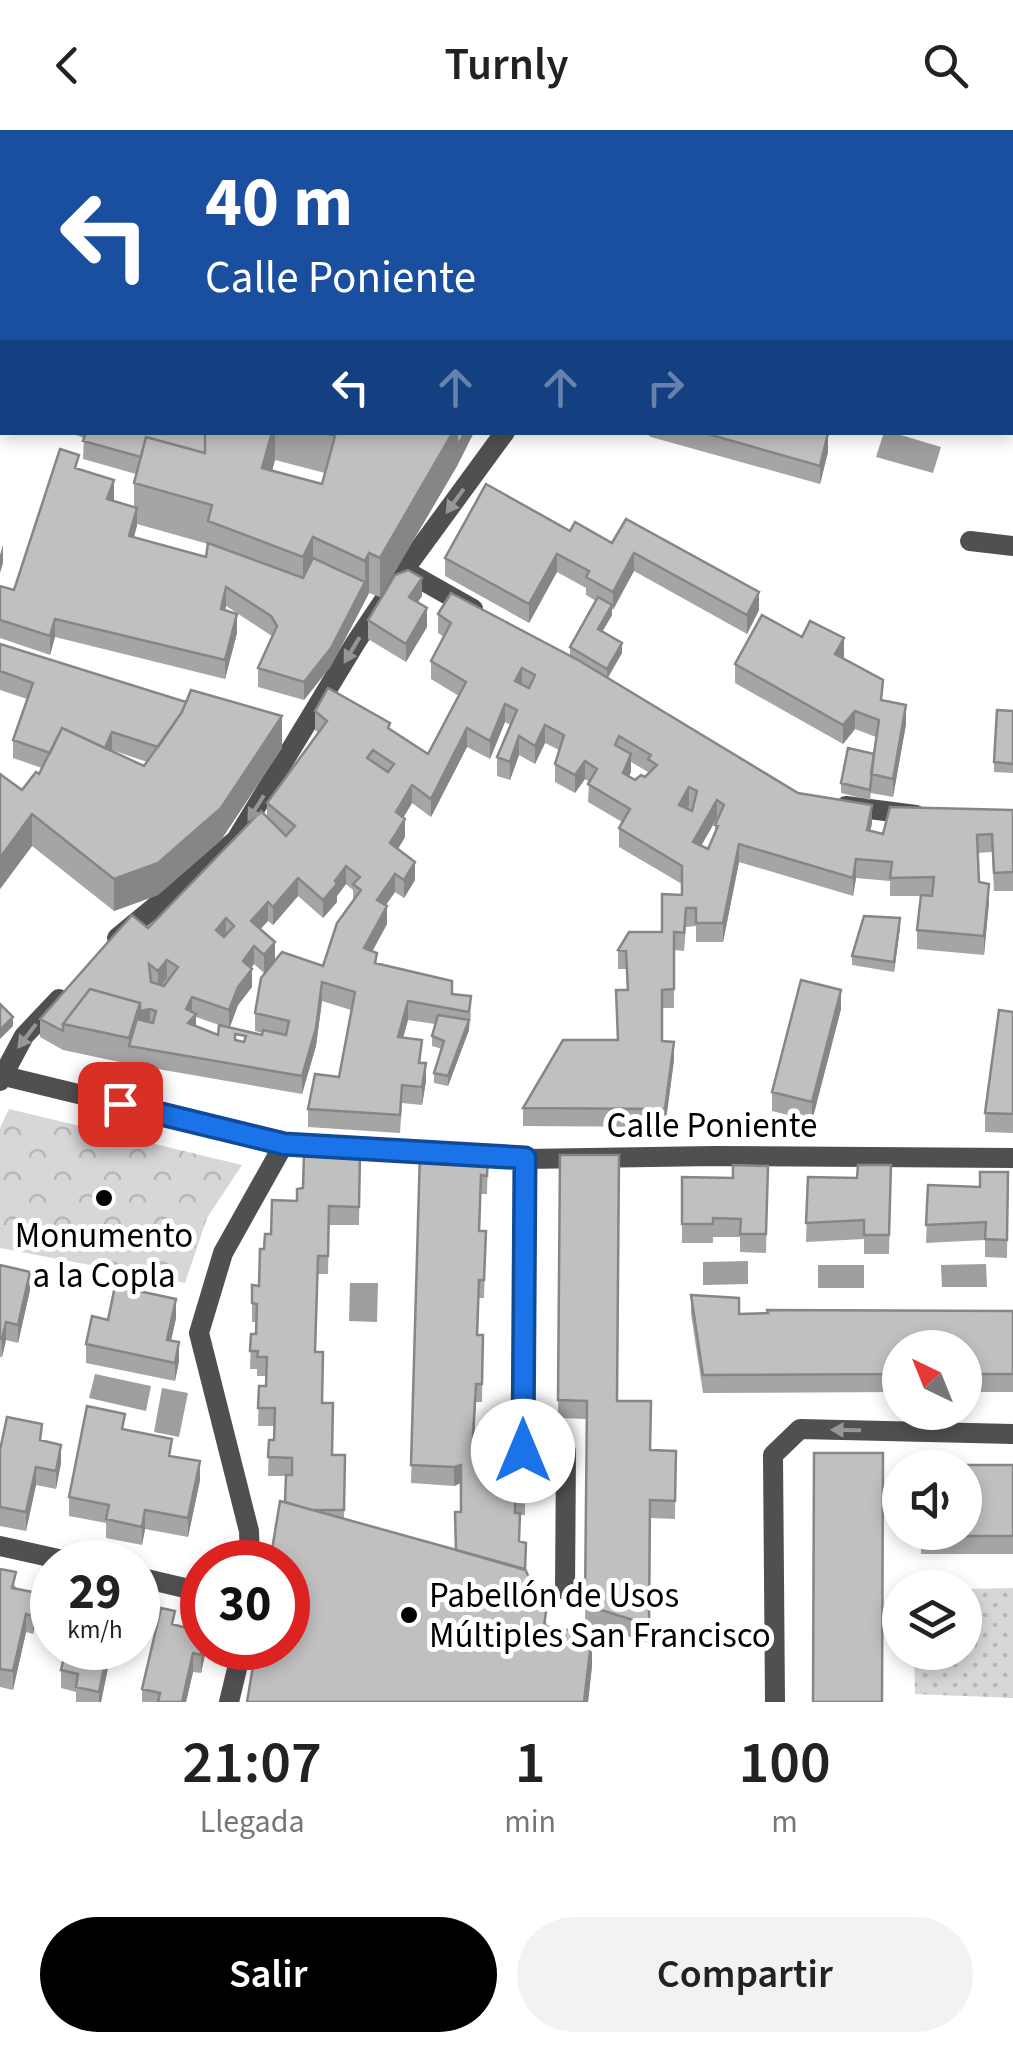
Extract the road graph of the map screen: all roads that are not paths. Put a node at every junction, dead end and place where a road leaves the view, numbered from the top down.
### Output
1 (503, 435) edge
2 (970, 541) dead end
3 (1013, 546) edge
4 (404, 570) junction
5 (488, 618) edge
6 (821, 802) edge
7 (943, 814) edge
8 (98, 958) edge
9 (74, 984) edge
10 (1, 1078) edge
11 (284, 1144) junction
12 (525, 1158) junction
13 (1013, 1158) edge
14 (1013, 1434) edge
15 (249, 1540) edge
16 (0, 1546) edge
17 (30, 1553) edge
18 (565, 1590) dead end
19 (237, 1670) edge
20 (229, 1702) edge
21 (775, 1702) edge

1 -> 4 street
2 - 3 street
4 - 5 street
4 -> 8 street
6 - 7 street
9 -> 10 street
10 - 11 street, Calle Poniente
11 - 12 street, Calle Poniente
11 - 15 street
12 - 13 street, Calle Poniente
12 - 18 street
14 -> 21 street
16 - 17 street
19 - 20 street

